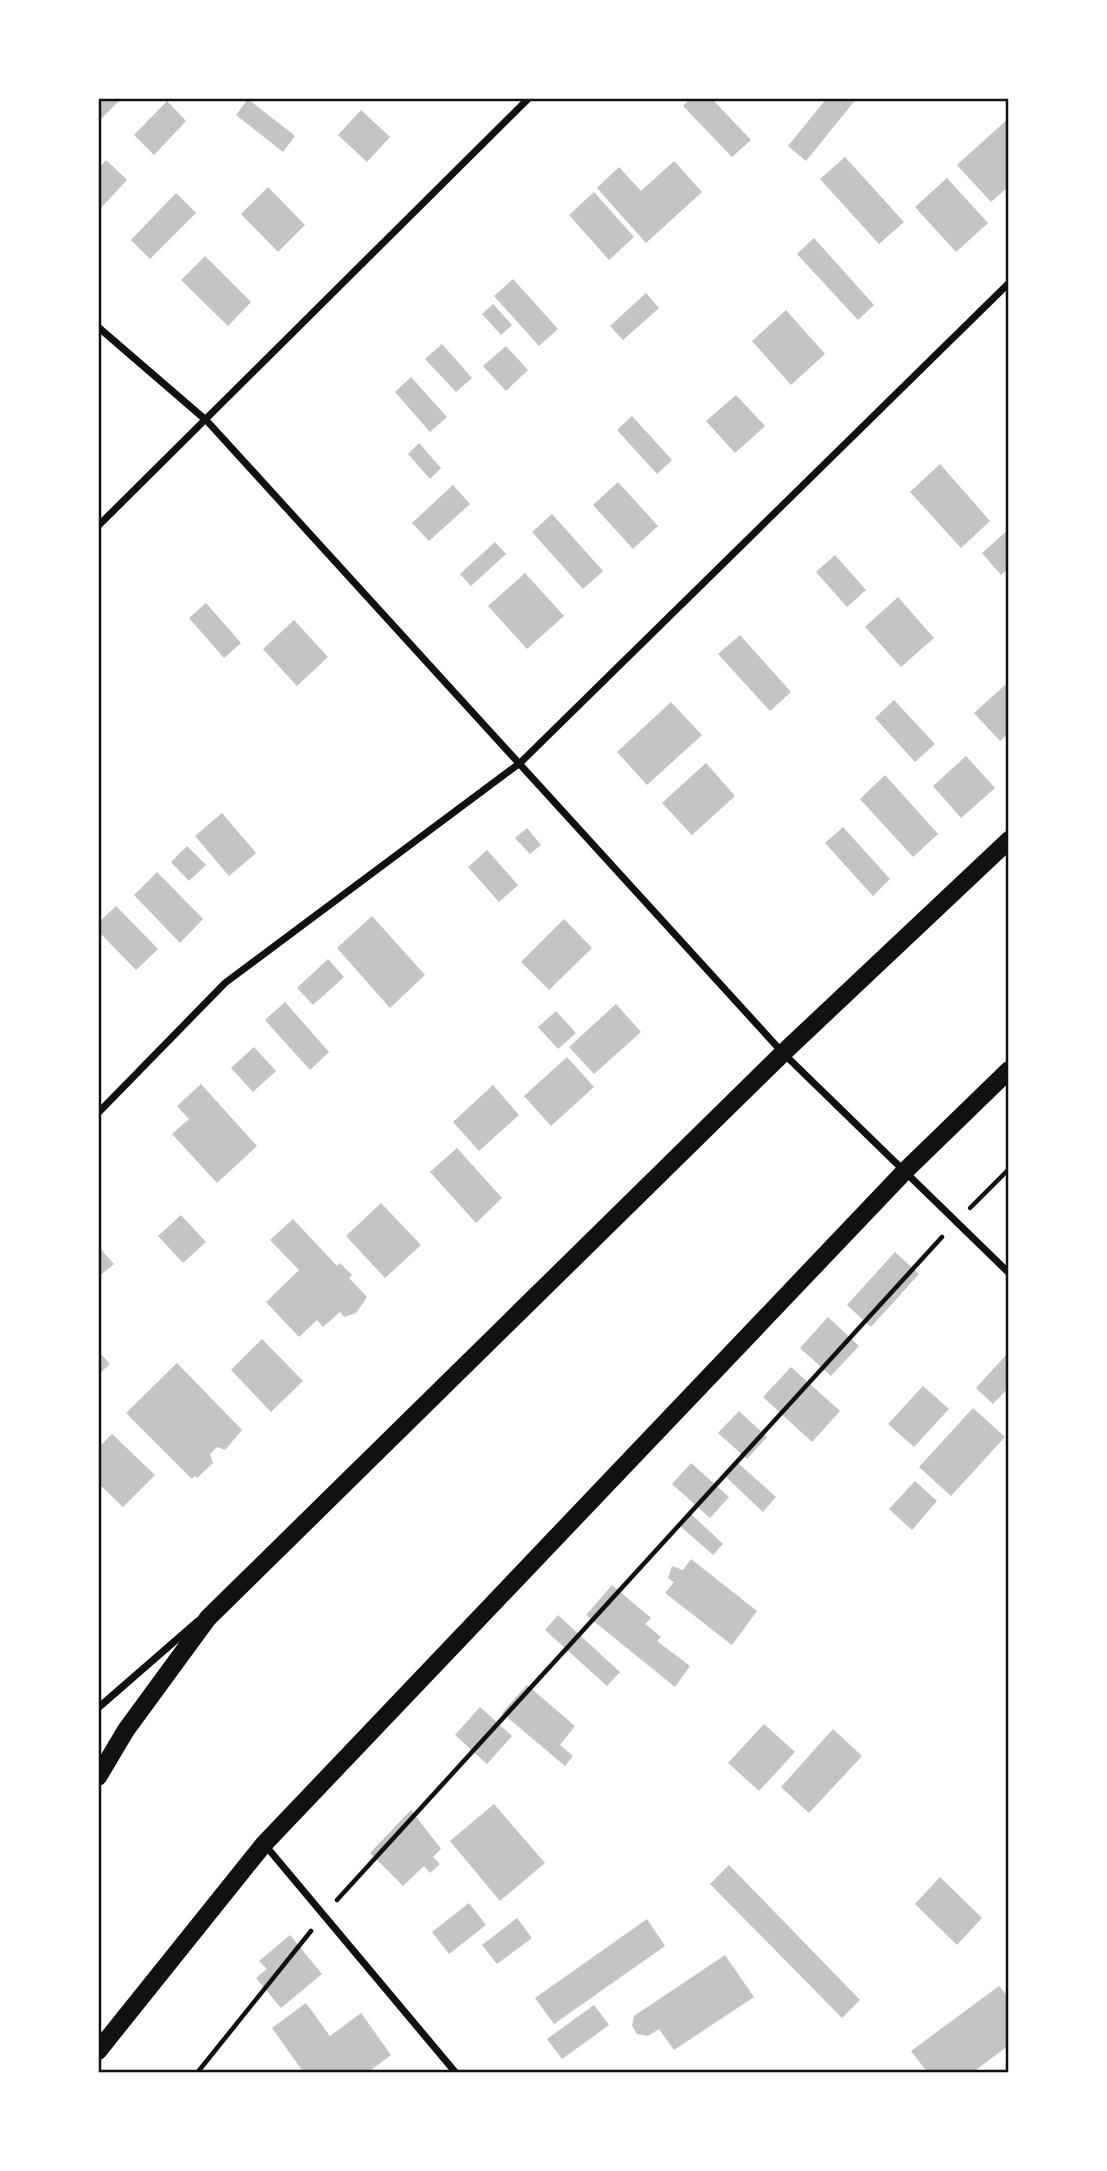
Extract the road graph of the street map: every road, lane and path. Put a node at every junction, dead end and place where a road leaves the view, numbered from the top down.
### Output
1 (529, 98) edge
2 (1009, 283) edge
3 (98, 327) edge
4 (207, 421) junction
5 (98, 526) edge
6 (520, 763) junction
7 (1009, 840) edge
8 (783, 1053) junction
9 (1009, 1070) edge
10 (98, 1113) edge
11 (1009, 1169) edge
12 (906, 1170) junction
13 (956, 1222) junction
14 (1009, 1273) edge
15 (277, 1551) junction
16 (98, 1708) edge
17 (98, 1777) edge
18 (264, 1844) junction
19 (324, 1915) junction
20 (98, 2051) edge
21 (197, 2073) edge
22 (456, 2073) edge

1 - 4 street
2 - 6 street
3 - 4 street
4 - 5 street
4 - 6 street
6 - 8 street
6 - 10 street
7 - 8 main road
8 - 12 street
8 - 15 main road
9 - 12 main road
11 - 13 path
12 - 13 street
12 - 18 main road
13 - 14 street
13 - 19 path
15 - 16 street
15 - 17 main road
18 - 19 street
18 - 20 main road
19 - 21 path
19 - 22 street

